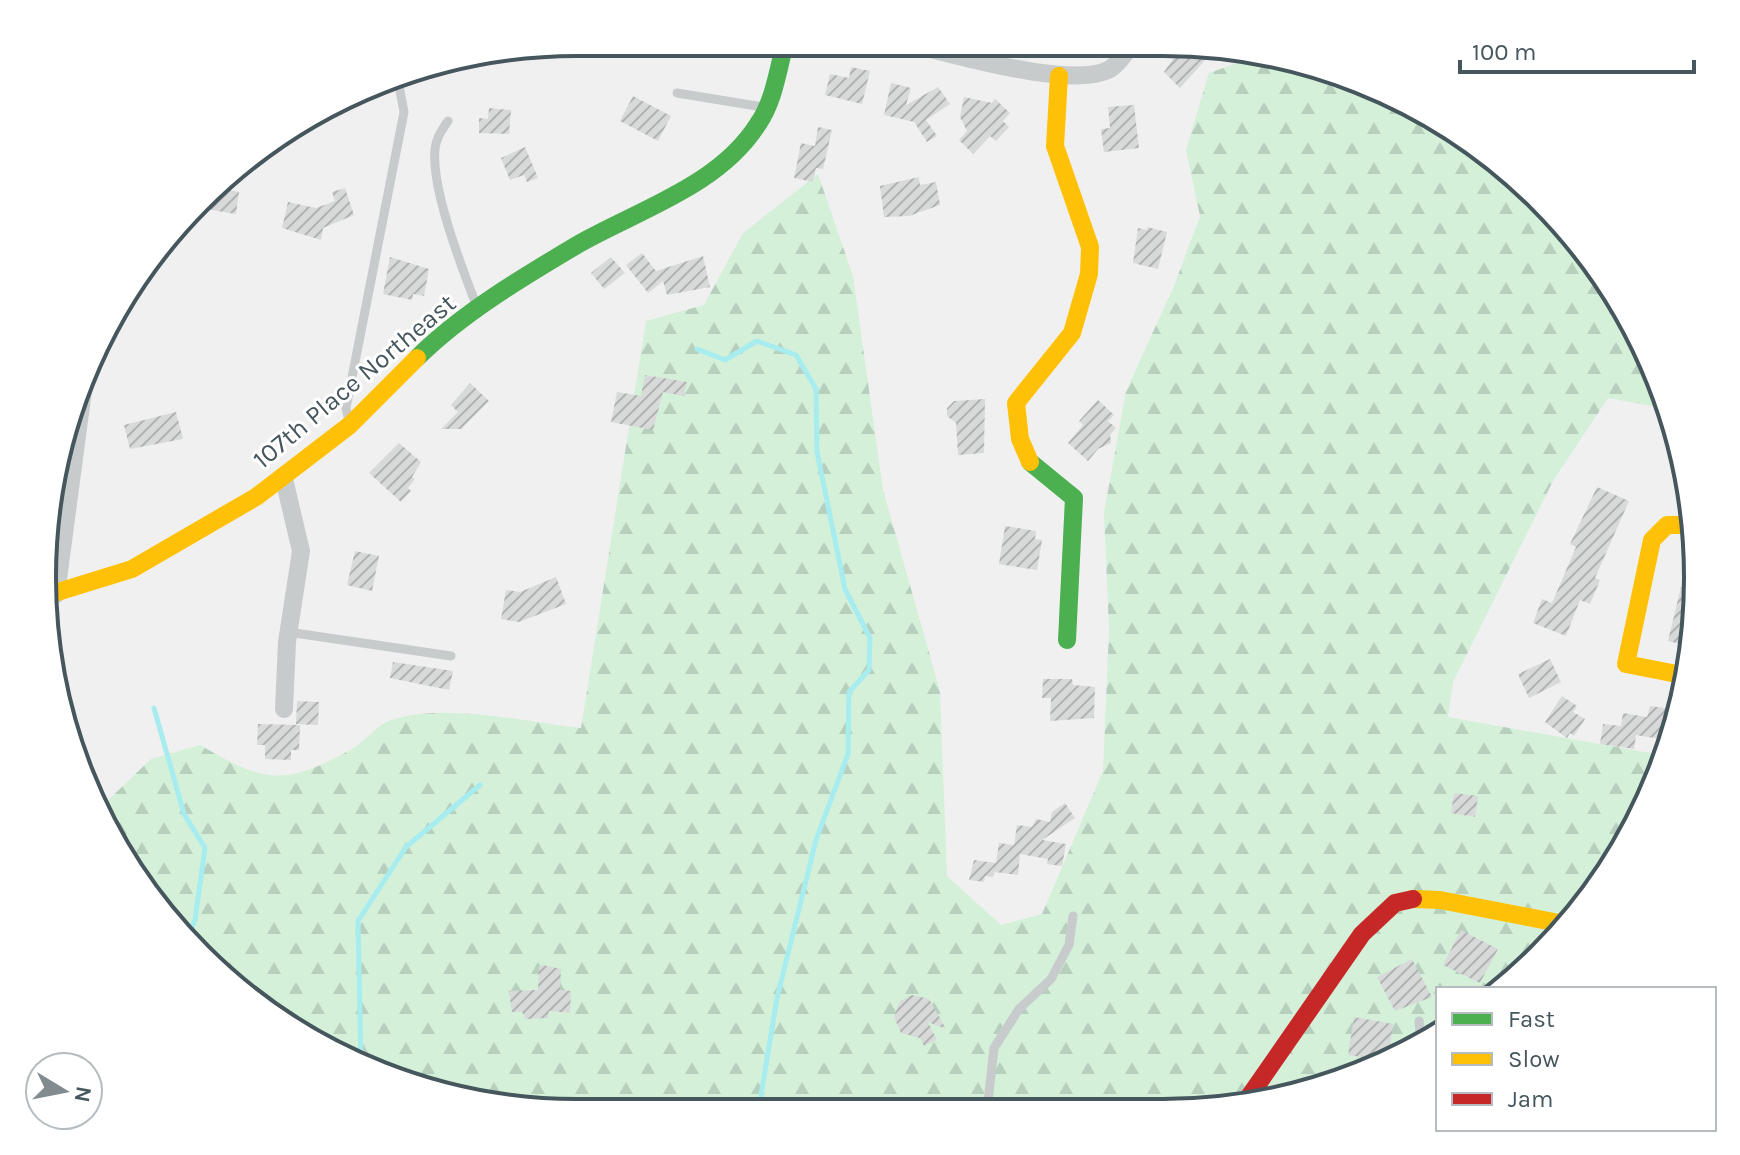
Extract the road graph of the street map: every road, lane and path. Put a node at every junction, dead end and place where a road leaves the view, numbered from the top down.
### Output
1 (781, 56) edge
2 (966, 56) edge
3 (1121, 56) edge
4 (1059, 76) junction
5 (399, 88) edge
6 (677, 93) dead end
7 (766, 108) junction
8 (448, 121) dead end
9 (478, 310) junction
10 (350, 425) junction
11 (76, 438) edge
12 (284, 479) junction
13 (1681, 525) edge
14 (56, 566) edge
15 (56, 594) edge
16 (288, 632) junction
17 (1067, 640) dead end
18 (451, 656) dead end
19 (1675, 674) edge
20 (284, 709) dead end
21 (1073, 916) dead end
22 (1554, 922) edge
23 (1419, 1021) dead end
24 (1420, 1031) edge
25 (1253, 1091) edge
26 (988, 1099) edge

1 - 7 street, 107th Place Northeast
2 - 4 street
3 - 4 street
4 - 17 street
5 - 10 lane
6 - 7 lane
7 - 9 street, 107th Place Northeast
8 - 9 lane
9 - 10 street, 107th Place Northeast
10 - 12 street, 107th Place Northeast
11 - 14 street
12 - 15 street, 107th Place Northeast
12 - 16 street
13 - 19 street
16 - 18 lane
16 - 20 street
21 - 26 lane
22 - 25 street
23 - 24 lane

